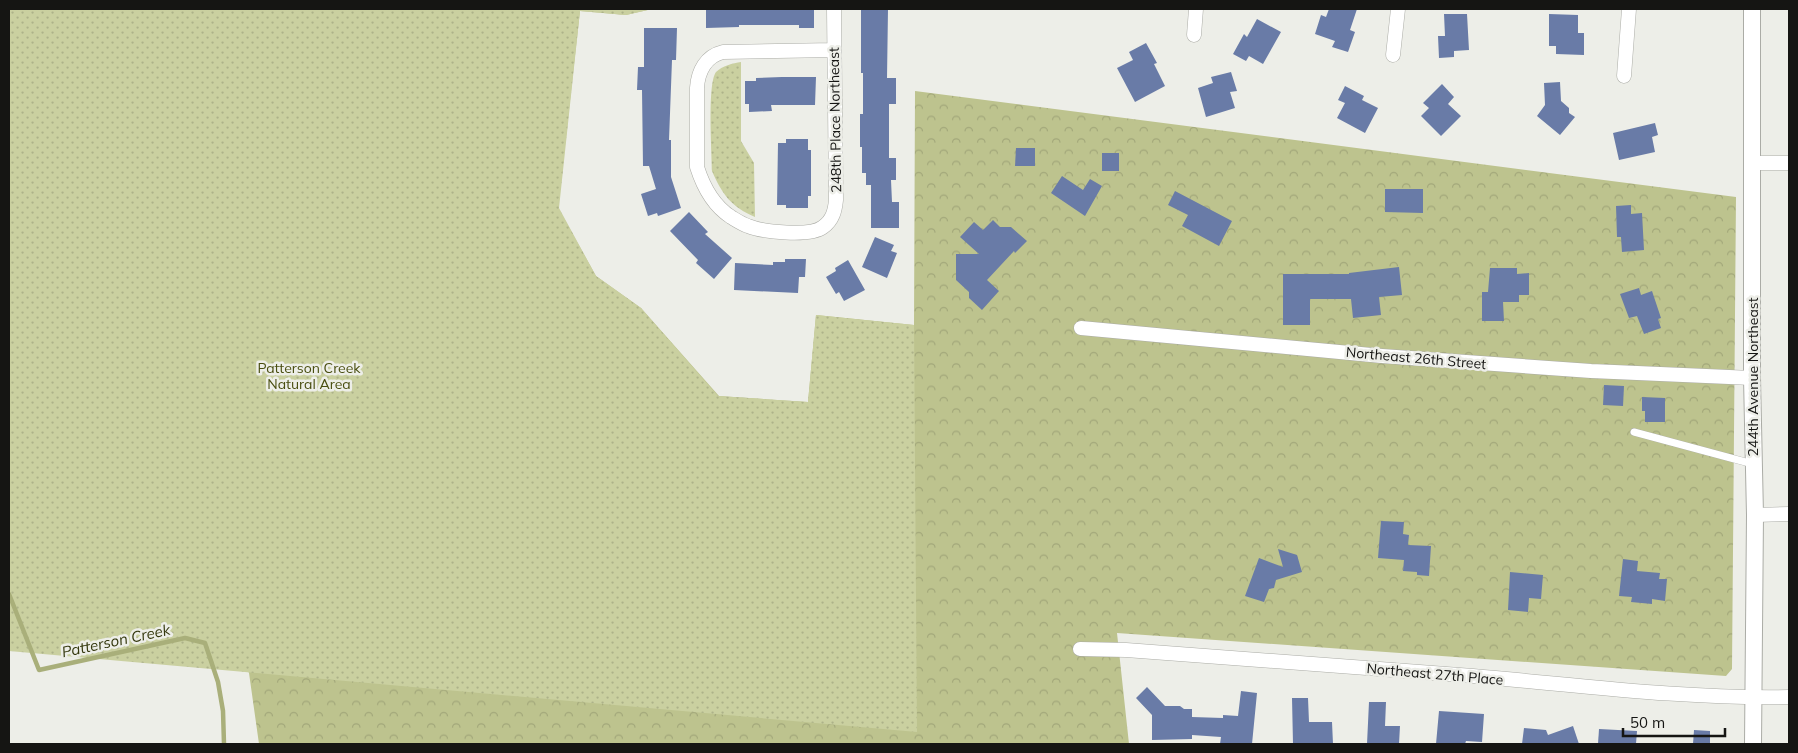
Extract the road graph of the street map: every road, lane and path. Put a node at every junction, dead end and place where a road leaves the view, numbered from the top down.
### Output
1 (834, 9) edge
2 (1196, 9) edge
3 (1398, 9) edge
4 (1629, 9) edge
5 (1752, 9) edge
6 (1194, 35) dead end
7 (834, 50) junction
8 (1393, 55) dead end
9 (1624, 76) dead end
10 (1753, 163) junction
11 (1789, 163) edge
12 (1081, 328) dead end
13 (1752, 378) junction
14 (1634, 432) dead end
15 (1754, 464) junction
16 (1789, 514) edge
17 (1755, 515) junction
18 (1080, 648) dead end
19 (1789, 697) edge
20 (1753, 698) junction
21 (1753, 744) edge

1 - 7 street, 248th Place Northeast
2 - 6 street
3 - 8 street
4 - 9 street
5 - 10 street, 244th Avenue Northeast
7 - 7 street, 248th Place Northeast
10 - 11 street
10 - 13 street, 244th Avenue Northeast
12 - 13 street, Northeast 26th Street
13 - 15 street, 244th Avenue Northeast
14 - 15 lane
15 - 17 street, 244th Avenue Northeast
16 - 17 street
17 - 20 street, 244th Avenue Northeast
18 - 20 street, Northeast 27th Place
19 - 20 street, Northeast 27th Place
20 - 21 street, 244th Avenue Northeast

